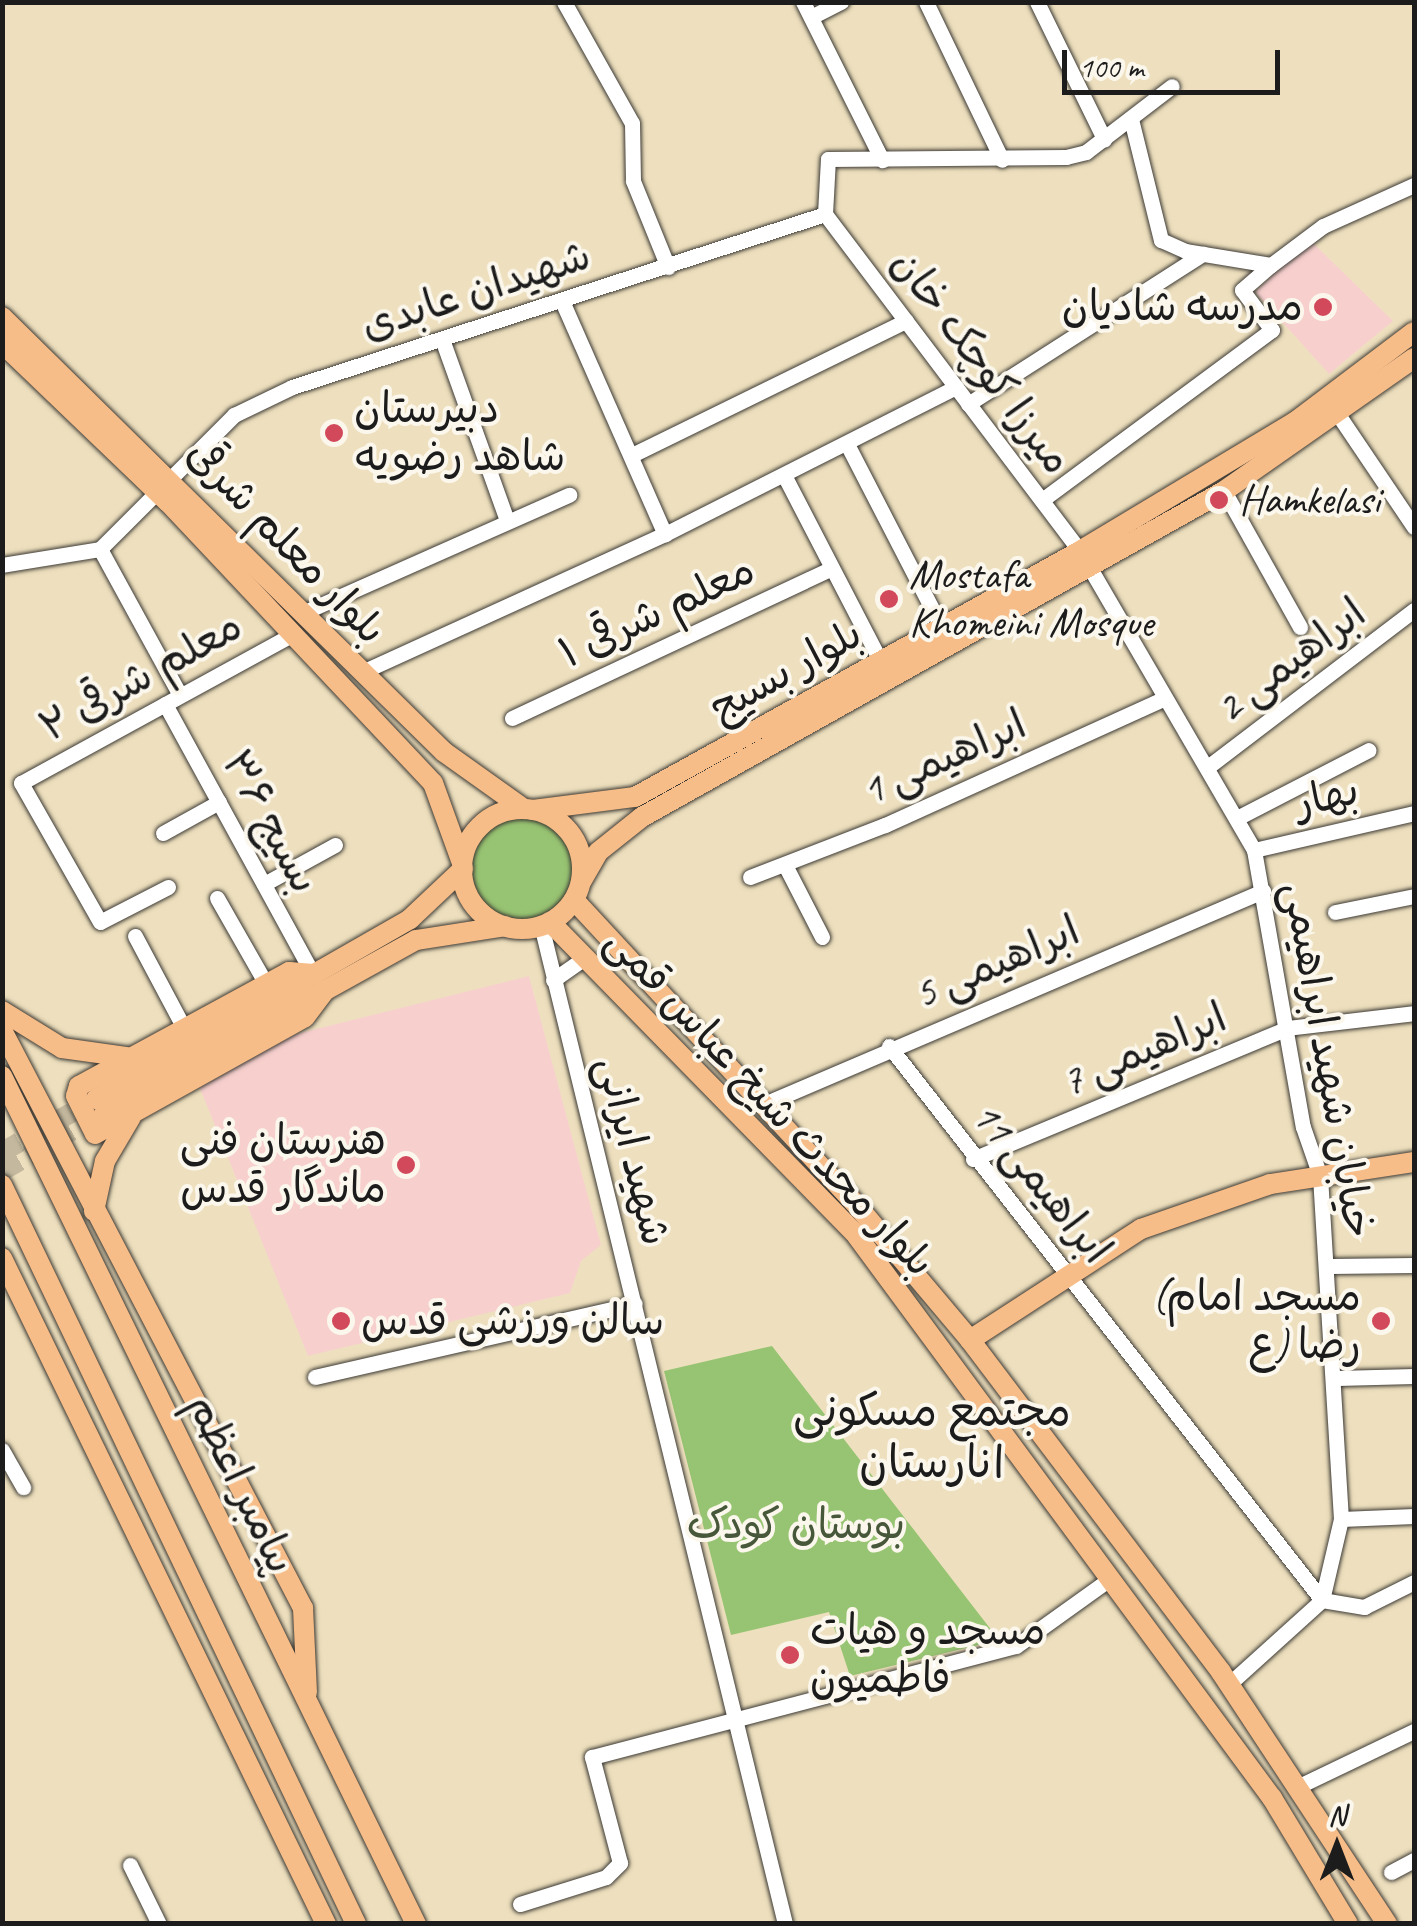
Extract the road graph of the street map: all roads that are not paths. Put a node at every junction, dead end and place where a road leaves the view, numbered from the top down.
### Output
1 (841, 2) edge
2 (926, 2) edge
3 (1038, 2) edge
4 (571, 5) edge
5 (807, 10) edge
6 (1172, 86) dead end
7 (1132, 120) junction
8 (1104, 140) junction
9 (882, 160) junction
10 (1002, 160) junction
11 (1414, 185) edge
12 (825, 214) junction
13 (1203, 254) junction
14 (1271, 265) junction
15 (668, 267) junction
16 (562, 301) junction
17 (2, 317) edge
18 (906, 321) junction
19 (1414, 332) edge
20 (442, 339) junction
21 (2, 344) edge
22 (1414, 358) edge
23 (956, 387) junction
24 (968, 404) junction
25 (1339, 416) junction
26 (848, 446) junction
27 (632, 455) junction
28 (785, 476) junction
29 (167, 487) junction
30 (1224, 490) junction
31 (570, 496) dead end
32 (1042, 500) junction
33 (507, 521) junction
34 (1414, 527) edge
35 (665, 534) junction
36 (1107, 547) junction
37 (100, 549) junction
38 (2, 565) edge
39 (1075, 565) junction
40 (832, 568) junction
41 (1414, 610) edge
42 (307, 611) junction
43 (1300, 627) dead end
44 (942, 628) junction
45 (294, 633) junction
46 (881, 662) junction
47 (362, 672) junction
48 (180, 695) junction
49 (1165, 698) junction
50 (165, 704) junction
51 (512, 718) dead end
52 (1369, 750) dead end
53 (1209, 766) junction
54 (219, 802) junction
55 (528, 809) junction
56 (1414, 813) edge
57 (1237, 818) junction
58 (163, 833) dead end
59 (335, 845) dead end
60 (1254, 850) junction
61 (785, 864) junction
62 (462, 866) junction
63 (750, 877) dead end
64 (264, 884) junction
65 (168, 887) dead end
66 (578, 891) junction
67 (1262, 891) junction
68 (1414, 896) edge
69 (217, 898) dead end
70 (1334, 912) dead end
71 (545, 924) junction
72 (505, 926) junction
73 (135, 936) dead end
74 (822, 937) dead end
75 (585, 958) junction
76 (553, 980) junction
77 (319, 982) junction
78 (266, 984) junction
79 (2, 1011) edge
80 (1414, 1013) edge
81 (184, 1028) junction
82 (1286, 1028) junction
83 (2, 1030) edge
84 (889, 1046) junction
85 (129, 1058) junction
86 (2, 1076) edge
87 (762, 1105) junction
88 (100, 1106) tunnel mouth
89 (134, 1113) junction
90 (54, 1157) junction
91 (973, 1159) junction
92 (1414, 1162) edge
93 (1320, 1176) junction
94 (2, 1185) edge
95 (94, 1211) junction
96 (4, 1262) edge
97 (1414, 1265) edge
98 (1330, 1266) junction
99 (1070, 1274) junction
100 (635, 1304) junction
101 (970, 1340) junction
102 (1414, 1376) edge
103 (315, 1377) dead end
104 (1337, 1378) junction
105 (2, 1450) edge
106 (23, 1488) dead end
107 (1414, 1516) edge
108 (1340, 1519) junction
109 (1111, 1578) junction
110 (1414, 1582) edge
111 (1322, 1600) junction
112 (206, 1678) junction
113 (1229, 1684) junction
114 (308, 1704) junction
115 (261, 1718) junction
116 (735, 1723) junction
117 (1414, 1730) edge
118 (1298, 1787) junction
119 (1414, 1860) edge
120 (130, 1865) dead end
121 (1391, 1872) dead end
122 (520, 1904) dead end
123 (159, 1924) edge
124 (326, 1924) edge
125 (356, 1924) edge
126 (416, 1924) edge
127 (785, 1924) edge
128 (1348, 1924) edge
129 (1387, 1924) edge

1 - 5 street
2 - 10 street
3 - 8 street
4 - 15 street
5 - 9 street
6 - 7 street
7 - 8 street
7 - 13 street
8 - 10 street
9 - 10 street
9 - 12 street
11 - 14 street
12 - 15 street, شهیدان عابدی
12 - 18 street, میرزا کوچک خان
13 - 14 street
13 - 24 street
14 - 32 street
15 - 16 street, شهیدان عابدی
16 - 20 street, شهیدان عابدی
16 - 27 street
17 - 29 main road, بلوار معلم شرقی
18 - 23 street, میرزا کوچک خان
18 - 27 street
19 - 36 main road, بلوار بسیج
20 - 29 street, شهیدان عابدی
20 - 33 street
21 - 29 main road, بلوار معلم شرقی
22 - 25 main road, بلوار بسیج
23 - 24 street, میرزا کوچک خان
23 - 26 street
24 - 32 street, میرزا کوچک خان
25 - 30 main road, بلوار بسیج
25 - 34 street
26 - 28 street
26 - 44 street
27 - 35 street
28 - 35 street
28 - 40 street
29 - 37 street, شهیدان عابدی
29 - 42 main road, بلوار معلم شرقی
29 - 45 main road, بلوار معلم شرقی
30 - 36 main road, بلوار بسیج
30 - 43 street
31 - 33 street
32 - 39 street, میرزا کوچک خان
33 - 42 street
35 - 47 street
36 - 39 main road, بلوار بسیج
37 - 38 street
37 - 48 street
39 - 44 main road, بلوار بسیج
39 - 49 street, خیابان شهید ابراهیمی
39 - 66 main road, بلوار بسیج
40 - 46 street
40 - 51 street, معلم شرقی ۱
41 - 53 street, ابراهیمی 2
42 - 47 main road, بلوار معلم شرقی
44 - 46 main road, بلوار بسیج
45 - 48 street, معلم شرقی ۲
45 - 62 main road, بلوار معلم شرقی
46 - 55 main road, بلوار بسیج
47 - 55 main road, بلوار معلم شرقی
48 - 50 street, معلم شرقی ۲
49 - 53 street, خیابان شهید ابراهیمی
49 - 61 street, ابراهیمی 1
50 - 54 street, بسیج ۳۶
50 - 65 street, معلم شرقی ۲
52 - 57 street
53 - 57 street, خیابان شهید ابراهیمی
54 - 58 street
54 - 64 street, بسیج ۳۶
55 - 62 main road
55 - 66 main road
56 - 60 street, بهار
57 - 60 street, خیابان شهید ابراهیمی
59 - 64 street
60 - 67 street, خیابان شهید ابراهیمی
61 - 63 street, ابراهیمی 1
61 - 74 street
62 - 72 main road
62 - 77 main road
64 - 77 street, بسیج ۳۶
66 - 71 main road
66 - 87 main road
67 - 82 street, خیابان شهید ابراهیمی
67 - 84 street, ابراهیمی 5
68 - 70 street
69 - 78 street
71 - 72 main road
71 - 75 main road, بلوار محدث شیخ عباس قمی
71 - 76 street, شهید ایرانی
72 - 77 main road
73 - 81 street
75 - 76 street
75 - 109 main road, بلوار محدث شیخ عباس قمی
76 - 100 street, شهید ایرانی
77 - 78 main road
77 - 88 main road
77 - 89 main road
78 - 81 main road
79 - 85 main road
80 - 82 street, ابراهیمی 7
81 - 85 main road
82 - 91 street, ابراهیمی 7
82 - 93 street, خیابان شهید ابراهیمی
83 - 90 main road
84 - 87 street, ابراهیمی 5
84 - 91 street, ابراهیمی 11
85 - 89 main road
86 - 90 main road, پیامبر اعظم
87 - 101 main road
89 - 95 main road
90 - 95 main road
90 - 114 main road, پیامبر اعظم
91 - 99 street, ابراهیمی 11
92 - 93 main road
93 - 98 street, خیابان شهید ابراهیمی
93 - 99 main road
94 - 115 main road, پیامبر اعظم
95 - 114 main road
96 - 112 main road
97 - 98 street
98 - 104 street, خیابان شهید ابراهیمی
99 - 101 main road
99 - 111 street, ابراهیمی 11
100 - 103 street
100 - 116 street, شهید ایرانی
101 - 113 main road
102 - 104 street
104 - 108 street, خیابان شهید ابراهیمی
105 - 106 street
107 - 108 street
108 - 111 street, خیابان شهید ابراهیمی
109 - 116 street
109 - 128 main road, بلوار محدث شیخ عباس قمی
110 - 111 street
111 - 113 street
112 - 115 main road
112 - 124 main road
113 - 118 main road
114 - 126 main road, پیامبر اعظم
115 - 125 main road, پیامبر اعظم
116 - 122 street
116 - 127 street, شهید ایرانی
117 - 118 street
118 - 129 main road
119 - 121 street
120 - 123 street

